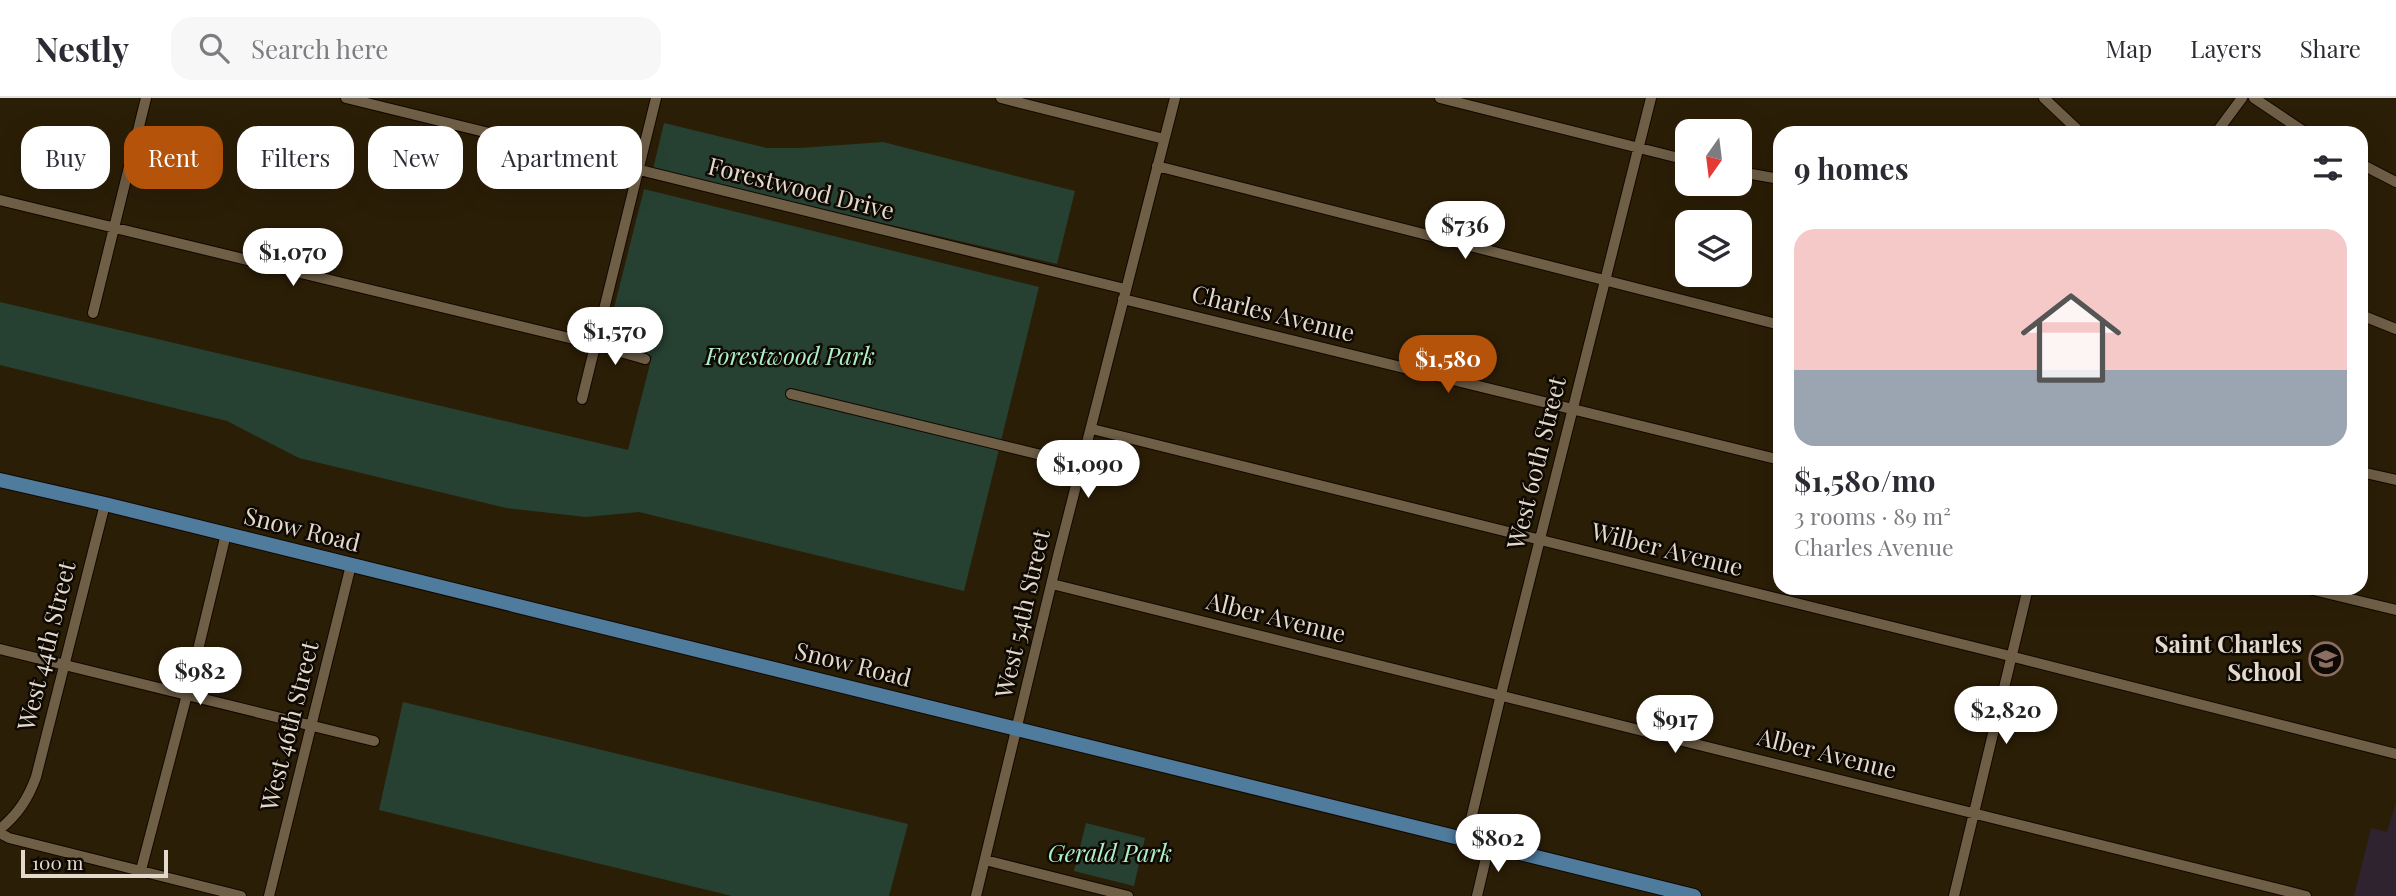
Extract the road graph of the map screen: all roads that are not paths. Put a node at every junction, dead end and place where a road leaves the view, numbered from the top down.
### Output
1 (146, 98) edge
2 (346, 98) edge
3 (656, 98) edge
4 (1001, 98) edge
5 (1175, 98) edge
6 (1440, 98) edge
7 (1651, 98) edge
8 (2043, 98) edge
9 (2242, 98) edge
10 (2254, 98) edge
11 (2073, 126) edge
12 (2221, 126) edge
13 (2296, 126) edge
14 (477, 131) edge
15 (1164, 139) junction
16 (1638, 149) junction
17 (642, 155) edge
18 (1675, 157) edge
19 (1157, 166) junction
20 (2368, 168) edge
21 (642, 172) edge
22 (1752, 174) edge
23 (1773, 178) edge
24 (2396, 182) edge
25 (634, 189) edge
26 (0, 200) edge
27 (114, 228) junction
28 (1606, 280) junction
29 (1124, 294) junction
30 (93, 313) dead end
31 (2368, 318) edge
32 (1773, 323) edge
33 (2396, 330) edge
34 (595, 344) junction
35 (645, 359) dead end
36 (791, 394) dead end
37 (582, 399) dead end
38 (1572, 409) junction
39 (1091, 429) junction
40 (1773, 458) edge
41 (1082, 465) junction
42 (2368, 474) edge
43 (2396, 480) edge
44 (0, 481) edge
45 (104, 504) junction
46 (226, 534) junction
47 (1539, 541) junction
48 (351, 565) junction
49 (1052, 583) junction
50 (2026, 595) edge
51 (2334, 595) edge
52 (2396, 610) edge
53 (0, 649) edge
54 (2011, 656) junction
55 (64, 665) junction
56 (187, 694) junction
57 (1501, 695) junction
58 (311, 726) junction
59 (1017, 729) junction
60 (374, 741) dead end
61 (2396, 754) edge
62 (1975, 812) junction
63 (0, 831) edge
64 (1466, 840) junction
65 (1489, 845) junction
66 (985, 860) junction
67 (141, 870) junction
68 (241, 896) edge
69 (269, 896) edge
70 (976, 896) edge
71 (1128, 896) edge
72 (1477, 896) edge
73 (1694, 896) edge
74 (1954, 896) edge
75 (2306, 896) edge

1 - 27 street
2 - 14 street, Forestwood Drive
3 - 17 street
4 - 15 street
5 - 15 street, West 54th Street
6 - 16 street
7 - 16 street, West 60th Street
8 - 11 street
9 - 12 street
10 - 13 street
15 - 19 street, West 54th Street
16 - 18 street
16 - 28 street, West 60th Street
19 - 28 street
19 - 29 street, West 54th Street
20 - 24 street
21 - 29 street, Forestwood Drive
22 - 23 street
25 - 34 street
26 - 27 street
27 - 30 street
27 - 34 street
28 - 32 street
28 - 38 street, West 60th Street
29 - 38 street, Charles Avenue
29 - 39 street, West 54th Street
31 - 33 street
34 - 35 street
34 - 37 street
36 - 41 street
38 - 40 street, Charles Avenue
38 - 47 street, West 60th Street
39 - 41 street, West 54th Street
39 - 47 street, Wilber Avenue
41 - 49 street, West 54th Street
42 - 43 street
44 - 45 main road, Snow Road
45 - 46 main road, Snow Road
45 - 55 street, West 44th Street
46 - 48 main road, Snow Road
46 - 56 street
47 - 54 street, Wilber Avenue
47 - 57 street, West 60th Street
48 - 58 street, West 46th Street
48 - 59 main road, Snow Road
49 - 57 street, Alber Avenue
49 - 59 street, West 54th Street
50 - 54 street
51 - 52 street
53 - 55 street
54 - 61 street, Wilber Avenue
54 - 62 street
55 - 56 street
55 - 63 street, West 44th Street
56 - 58 street
56 - 67 street
57 - 62 street, Alber Avenue
57 - 64 street, West 60th Street
58 - 60 street
58 - 69 street, West 46th Street
59 - 64 main road, Snow Road
59 - 66 street, West 54th Street
62 - 74 street
62 - 75 street, Alber Avenue
63 - 67 street
64 - 65 main road, Snow Road
65 - 72 street
65 - 73 main road, Snow Road
66 - 70 street, West 54th Street
66 - 71 street
67 - 68 street

